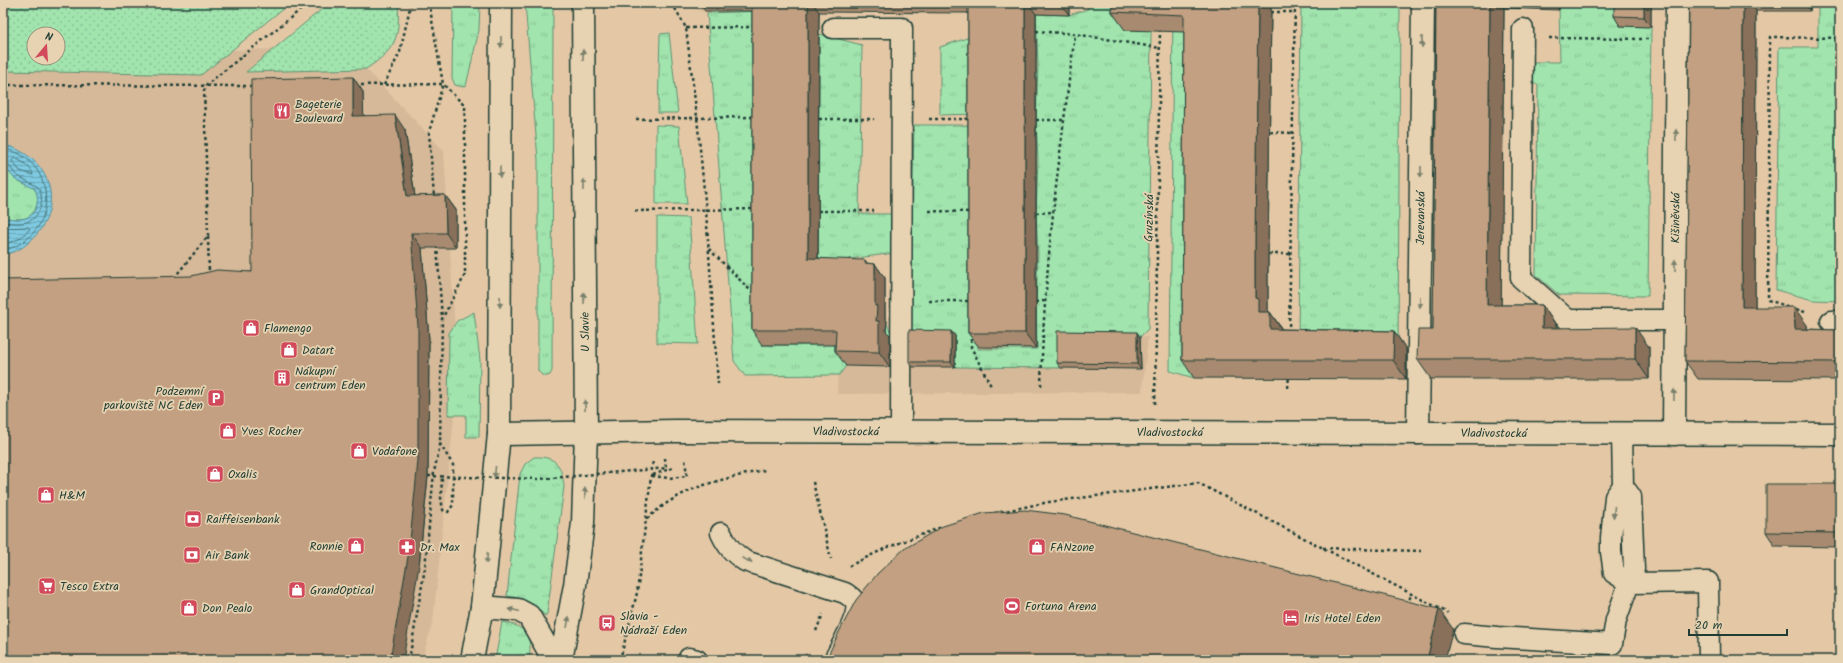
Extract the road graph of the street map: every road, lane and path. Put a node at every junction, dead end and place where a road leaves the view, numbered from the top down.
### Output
1 (309, 3) edge
2 (411, 3) edge
3 (429, 3) edge
4 (501, 3) edge
5 (583, 3) edge
6 (672, 3) edge
7 (1295, 3) edge
8 (1423, 3) edge
9 (1677, 3) edge
10 (1271, 12) dead end
11 (1295, 12) junction
12 (1160, 26) edge
13 (763, 27) edge
14 (686, 28) junction
15 (833, 28) dead end
16 (1523, 29) dead end
17 (1036, 31) dead end
18 (1075, 34) junction
19 (1546, 38) dead end
20 (1840, 38) edge
21 (1655, 39) dead end
22 (1160, 48) junction
23 (443, 84) junction
24 (3, 85) edge
25 (349, 85) edge
26 (384, 85) junction
27 (204, 86) junction
28 (255, 86) edge
29 (697, 117) junction
30 (755, 117) edge
31 (636, 119) dead end
32 (1036, 120) dead end
33 (1064, 120) junction
34 (1270, 132) dead end
35 (1293, 133) junction
36 (434, 202) edge
37 (762, 209) edge
38 (635, 210) dead end
39 (706, 211) junction
40 (1053, 212) junction
41 (1036, 213) dead end
42 (208, 236) junction
43 (437, 241) edge
44 (709, 249) junction
45 (1269, 254) dead end
46 (1291, 254) junction
47 (173, 280) edge
48 (209, 281) edge
49 (757, 297) edge
50 (902, 301) junction
51 (1044, 301) junction
52 (1036, 302) dead end
53 (973, 308) edge
54 (442, 319) junction
55 (1675, 320) junction
56 (1835, 321) edge
57 (970, 328) edge
58 (1290, 333) edge
59 (1289, 372) edge
60 (718, 384) dead end
61 (991, 386) dead end
62 (1042, 386) dead end
63 (1288, 388) edge
64 (586, 432) junction
65 (901, 432) junction
66 (1155, 432) junction
67 (1418, 433) junction
68 (1622, 433) junction
69 (499, 434) junction
70 (1674, 434) junction
71 (1840, 434) edge
72 (440, 444) junction
73 (679, 456) dead end
74 (672, 457) dead end
75 (654, 458) dead end
76 (666, 468) junction
77 (765, 470) dead end
78 (434, 472) junction
79 (652, 476) junction
80 (442, 477) junction
81 (813, 482) dead end
82 (991, 514) edge
83 (646, 519) junction
84 (946, 526) edge
85 (938, 528) junction
86 (721, 533) dead end
87 (941, 533) edge
88 (1322, 548) junction
89 (1421, 551) dead end
90 (833, 566) dead end
91 (847, 567) dead end
92 (1630, 583) junction
93 (1411, 594) junction
94 (482, 607) junction
95 (824, 612) dead end
96 (1407, 612) edge
97 (1449, 614) dead end
98 (815, 633) dead end
99 (1464, 634) dead end
100 (1611, 652) edge
101 (806, 653) dead end
102 (409, 660) edge
103 (472, 660) edge
104 (554, 660) edge
105 (561, 660) edge
106 (620, 660) edge
107 (803, 660) edge
108 (834, 660) edge
109 (1709, 660) edge

1 - 27 path
2 - 26 path
3 - 23 path
4 -> 69 street
64 -> 5 street, U Slavie
6 - 14 path
7 - 11 path
8 -> 67 street, Jerevanská
55 -> 9 street, Kišiněvská
10 - 11 path
11 - 35 path
12 - 22 path, Gruzínská
13 - 14 path
14 - 29 path
15 - 50 lane
16 - 55 lane
17 - 18 path
18 - 22 path
18 - 33 path
19 - 21 path
20 - 56 path
22 - 66 path, Gruzínská
23 - 26 path
23 - 36 path
23 - 54 path
24 - 27 path
25 - 26 path
27 - 28 path
27 - 42 path
29 - 30 path
29 - 31 path
29 - 39 path
32 - 33 path
33 - 40 path
34 - 35 path
35 - 46 path
37 - 39 path
38 - 39 path
39 - 44 path
40 - 41 path
40 - 51 path
42 - 47 path
42 - 48 path
43 - 54 path
44 - 49 path
44 - 60 path
45 - 46 path
46 - 58 path
50 - 53 path
50 - 65 lane
51 - 52 path
51 - 62 path
54 - 72 path
70 -> 55 street, Kišiněvská
57 - 61 path
59 - 63 path
64 - 65 street, Vladivostocká
64 - 69 street, Vladivostocká
105 -> 64 street, U Slavie
65 - 66 street, Vladivostocká
66 - 67 street, Vladivostocká
67 - 68 street, Vladivostocká
68 - 70 street, Vladivostocká
68 - 92 lane
69 -> 94 street
70 - 71 street, Vladivostocká
72 - 78 path
72 - 80 path
73 - 79 path
74 - 76 path, bridge
75 - 79 path
76 - 79 path
76 - 80 path, bridge
77 - 83 path
78 - 80 path, bridge
78 - 102 path
79 - 83 path
81 - 90 path
82 - 88 path
83 - 106 path
84 - 85 path
85 - 87 path
85 - 91 path
86 -> 108 lane
88 - 89 path
88 - 93 path
92 - 100 lane
92 - 109 lane
93 - 96 path
93 - 97 path
94 - 103 street
104 -> 94 street
95 - 98 path
99 - 100 lane
101 - 107 path

